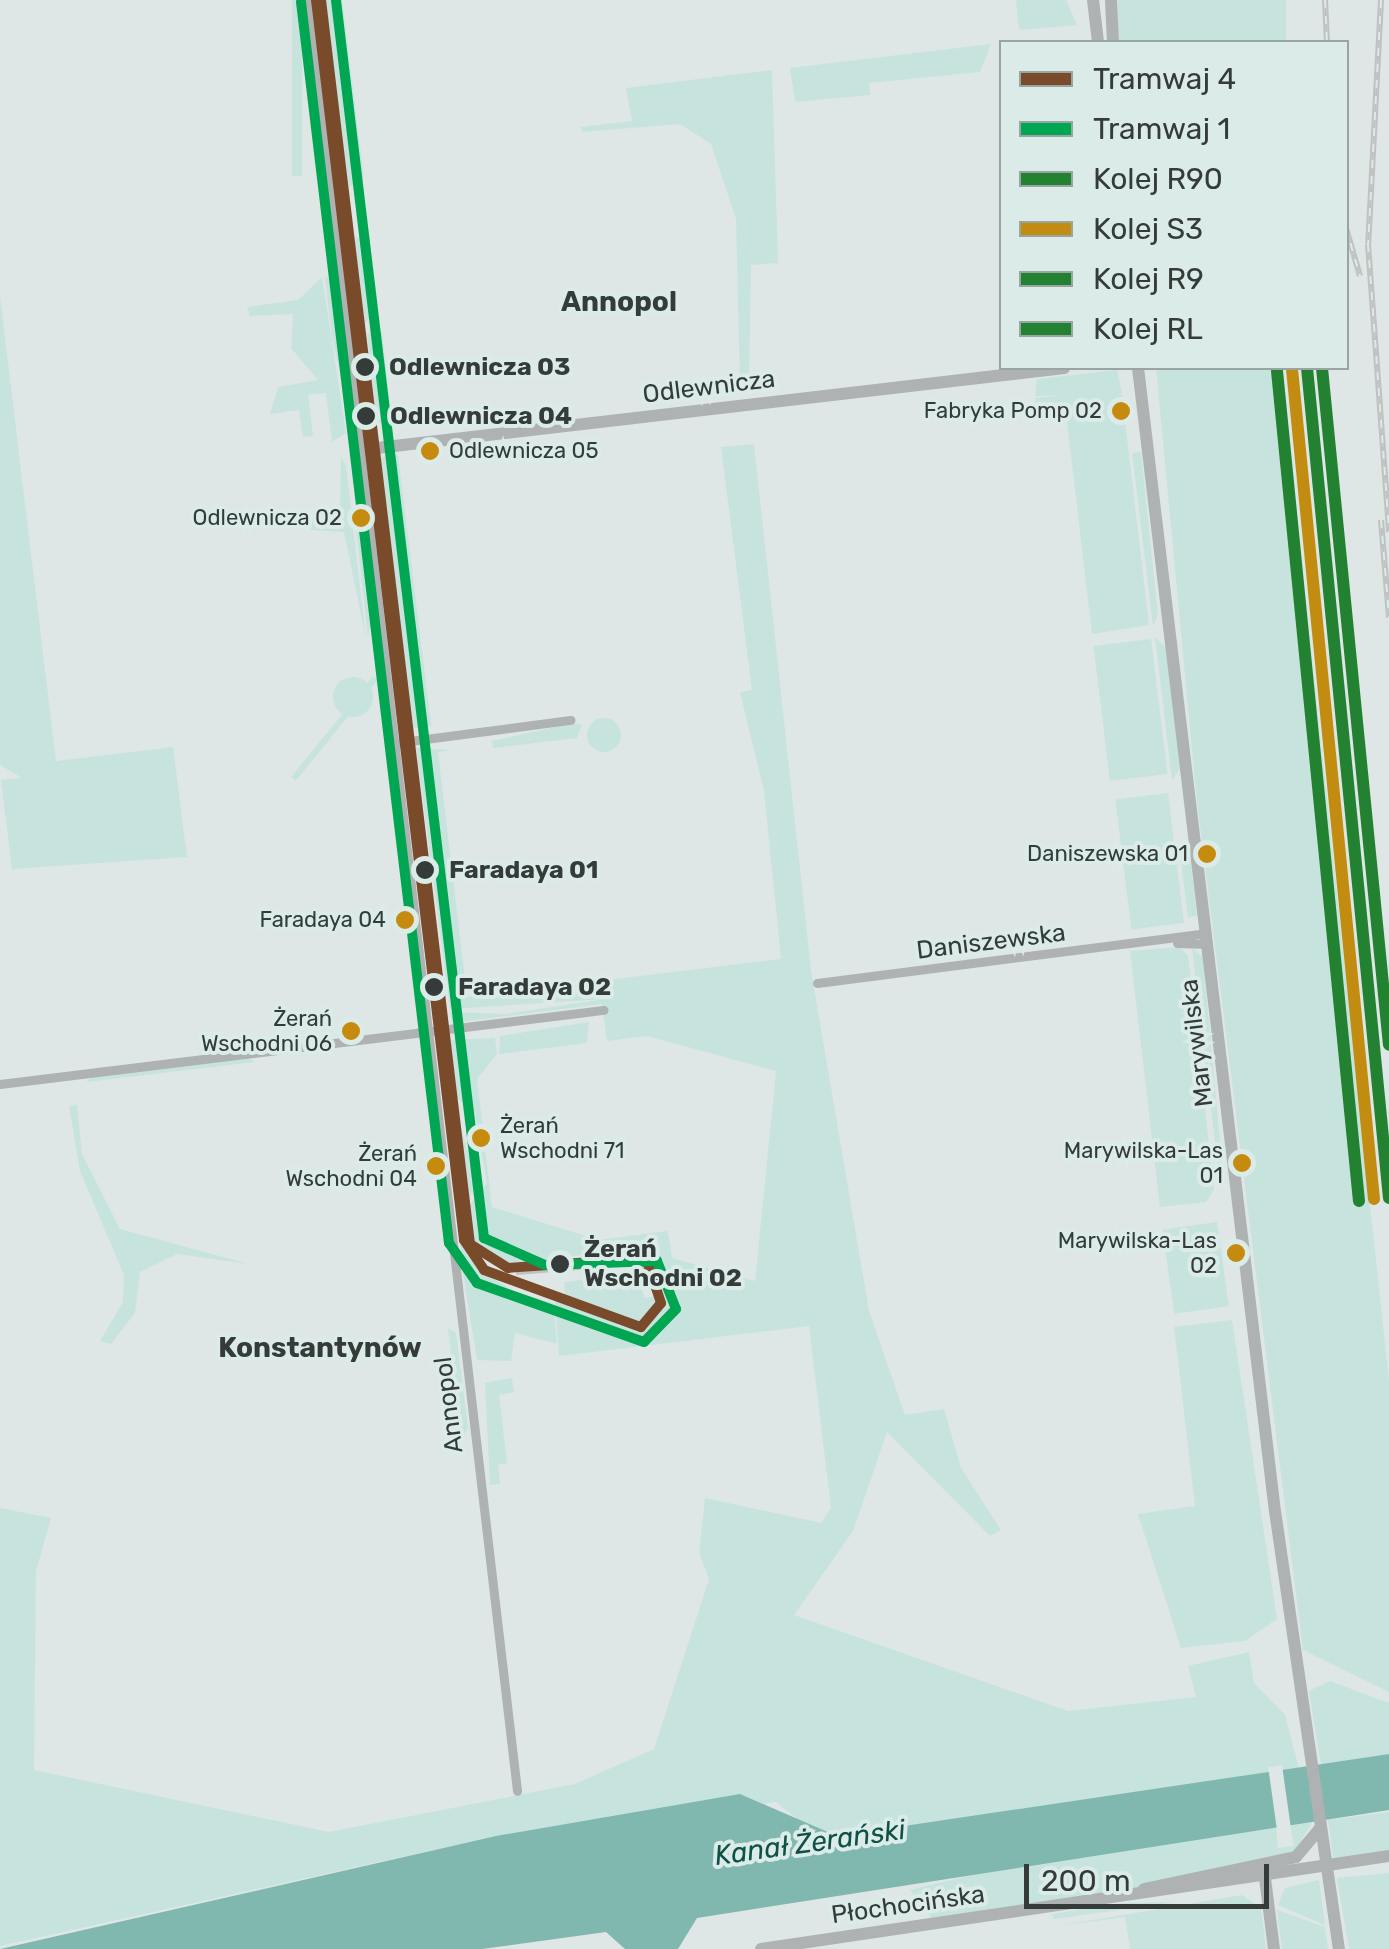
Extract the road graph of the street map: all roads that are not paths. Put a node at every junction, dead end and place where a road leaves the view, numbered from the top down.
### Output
1 (307, 0) edge
2 (1092, 0) edge
3 (1111, 0) edge
4 (1098, 40) edge
5 (1113, 40) edge
6 (1047, 370) edge
7 (1138, 370) edge
8 (360, 450) junction
9 (570, 720) dead end
10 (394, 743) junction
11 (1207, 938) junction
12 (817, 983) dead end
13 (603, 1010) dead end
14 (428, 1032) junction
15 (0, 1084) edge
16 (517, 1791) dead end
17 (1321, 1822) junction
18 (1389, 1856) edge
19 (1359, 1863) junction
20 (1389, 1865) edge
21 (1265, 1878) junction
22 (1124, 1898) junction
23 (761, 1949) edge
24 (1274, 1949) edge
25 (1339, 1949) edge

1 - 8 main road, Annopol
2 - 4 main road
3 - 5 main road
6 - 8 main road, Odlewnicza
7 - 11 main road, Marywilska
8 - 10 street, Annopol
9 - 10 street
10 - 14 street, Annopol
11 - 12 street, Daniszewska
11 - 17 main road, Marywilska
13 - 14 street
14 - 15 street
14 - 16 street, Annopol
17 - 22 main road
17 - 25 main road, Marywilska
18 - 19 main road, Płochocińska
19 - 20 main road, Płochocińska
19 - 21 main road, Płochocińska
21 - 22 main road, Płochocińska
21 - 24 main road
22 - 23 main road, Płochocińska

